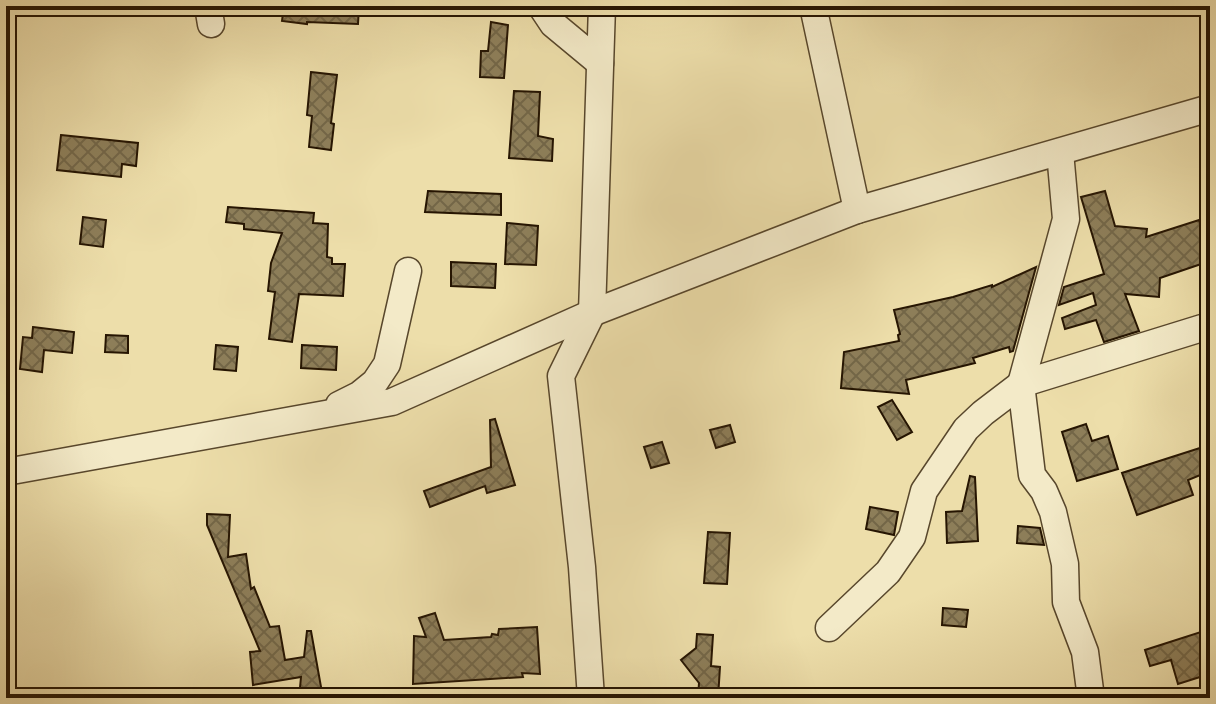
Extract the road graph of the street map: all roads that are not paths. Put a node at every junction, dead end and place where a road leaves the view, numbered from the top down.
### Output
1 (541, 6) edge
2 (602, 6) edge
3 (813, 6) edge
4 (600, 63) junction
5 (1210, 108) edge
6 (1060, 152) junction
7 (857, 210) junction
8 (408, 271) dead end
9 (592, 313) junction
10 (1202, 328) dead end
11 (387, 364) junction
12 (438, 382) junction
13 (1021, 384) junction
14 (319, 415) junction
15 (6, 472) edge
16 (829, 628) dead end
17 (591, 698) edge
18 (1091, 698) edge

1 - 4 street
2 - 4 street
3 - 7 street
4 - 9 street
5 - 6 street
6 - 7 street
6 - 13 street
7 - 9 street
8 - 11 street
9 - 12 street
9 - 17 street
10 - 13 street
11 - 12 street
11 - 14 street
12 - 14 street
13 - 16 street
13 - 18 street
14 - 15 street

